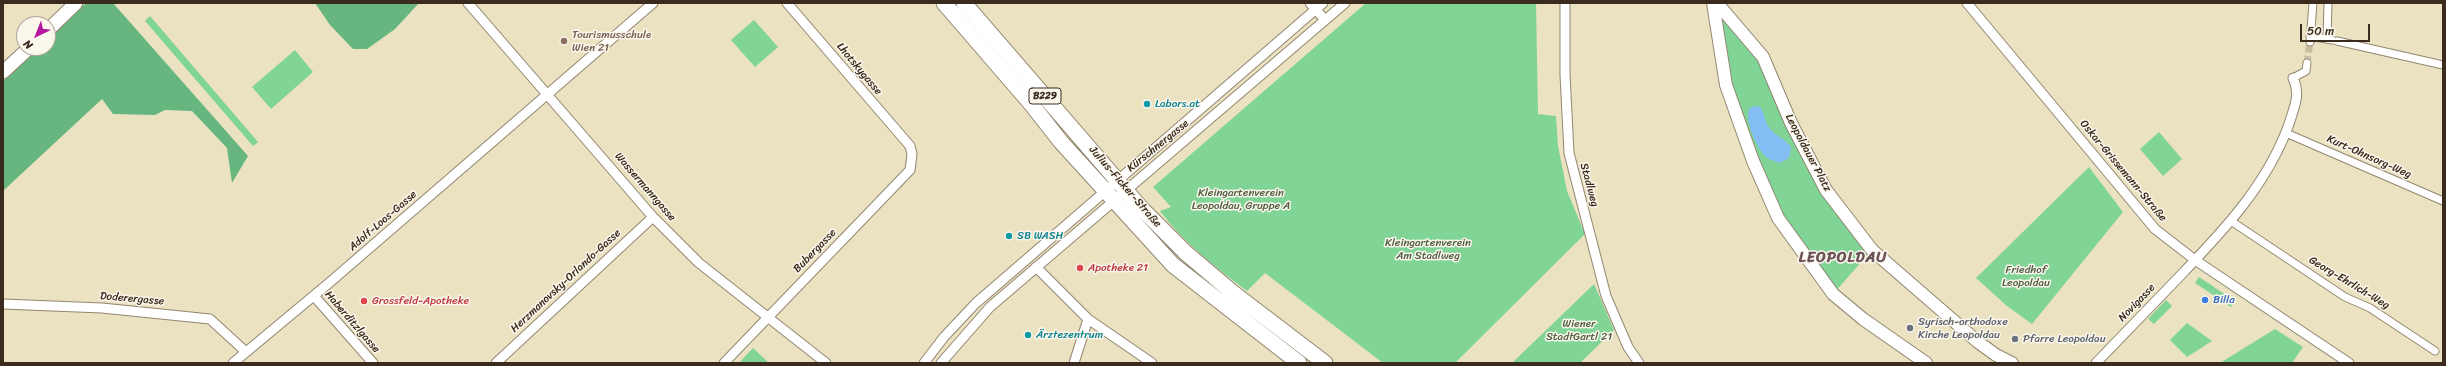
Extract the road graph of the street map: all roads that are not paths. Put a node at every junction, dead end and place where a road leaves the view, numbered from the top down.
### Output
1 (76, 3) edge
2 (468, 3) edge
3 (653, 3) edge
4 (787, 3) edge
5 (944, 3) edge
6 (964, 3) edge
7 (1323, 3) edge
8 (1345, 3) edge
9 (1565, 3) edge
10 (1712, 3) edge
11 (1717, 3) edge
12 (1967, 3) edge
13 (2313, 3) edge
14 (2328, 3) edge
15 (1313, 6) edge
16 (1325, 20) junction
17 (56, 22) edge
18 (2332, 40) junction
19 (20, 56) edge
20 (2307, 63) tunnel mouth
21 (2443, 65) edge
22 (3, 72) edge
23 (2293, 78) joint
24 (548, 95) junction
25 (2286, 133) junction
26 (912, 151) joint
27 (1121, 184) junction
28 (1110, 196) junction
29 (2443, 201) edge
30 (653, 217) junction
31 (2231, 221) junction
32 (2195, 260) junction
33 (1036, 267) junction
34 (314, 296) junction
35 (3, 304) edge
36 (767, 317) junction
37 (1088, 319) junction
38 (2435, 351) dead end
39 (246, 352) junction
40 (1992, 359) edge
41 (233, 363) edge
42 (372, 363) edge
43 (496, 363) edge
44 (724, 363) edge
45 (826, 363) edge
46 (924, 363) edge
47 (941, 363) edge
48 (1074, 363) edge
49 (1152, 363) edge
50 (1299, 363) edge
51 (1325, 363) edge
52 (1639, 363) edge
53 (1926, 363) edge
54 (2012, 363) edge
55 (2096, 363) edge
56 (2350, 363) edge

1 - 17 main road
2 - 24 street, Wassermanngasse
3 - 24 street, Adolf-Loos-Gasse
4 - 26 street, Lhotskygasse
5 - 28 main road, Julius-Ficker-Straße / B229
6 - 27 main road, Julius-Ficker-Straße / B229
7 - 15 street, Kürschnergasse
8 - 16 street, Kürschnergasse
9 - 52 street, Stadlweg
10 - 53 street
11 - 40 street, Leopoldauer Platz
12 - 32 street, Oskar-Grissemann-Straße
13 - 18 street
14 - 18 street
15 - 16 street
15 - 27 street, Kürschnergasse
16 - 27 street, Kürschnergasse
18 - 21 street
19 - 22 main road
20 - 23 street
23 - 25 street, Novigasse
24 - 30 street, Wassermanngasse
24 - 34 street, Adolf-Loos-Gasse
25 - 29 street, Kurt-Ohnsorg-Weg
25 - 31 street, Novigasse
26 - 36 street, Bubergasse
27 - 28 street, Kürschnergasse
27 - 28 street, Kürschnergasse
27 - 51 main road, Julius-Ficker-Straße / B229
28 - 33 street, Kürschnergasse
28 - 46 street, Kürschnergasse
28 - 50 main road, Julius-Ficker-Straße / B229
30 - 36 street, Wassermanngasse
30 - 43 street, Herzmanovsky-Orlando-Gasse
31 - 32 street, Novigasse
31 - 38 street, Georg-Ehrlich-Weg
32 - 55 street, Novigasse
32 - 56 street, Oskar-Grissemann-Straße
33 - 37 street
33 - 47 street, Kürschnergasse
34 - 39 street, Adolf-Loos-Gasse
34 - 42 street, Haberditzlgasse
35 - 39 street, Doderergasse
36 - 44 street, Bubergasse
36 - 45 street, Wassermanngasse
37 - 48 street
37 - 49 street
39 - 41 street, Adolf-Loos-Gasse
40 - 54 street, Leopoldauer Platz

